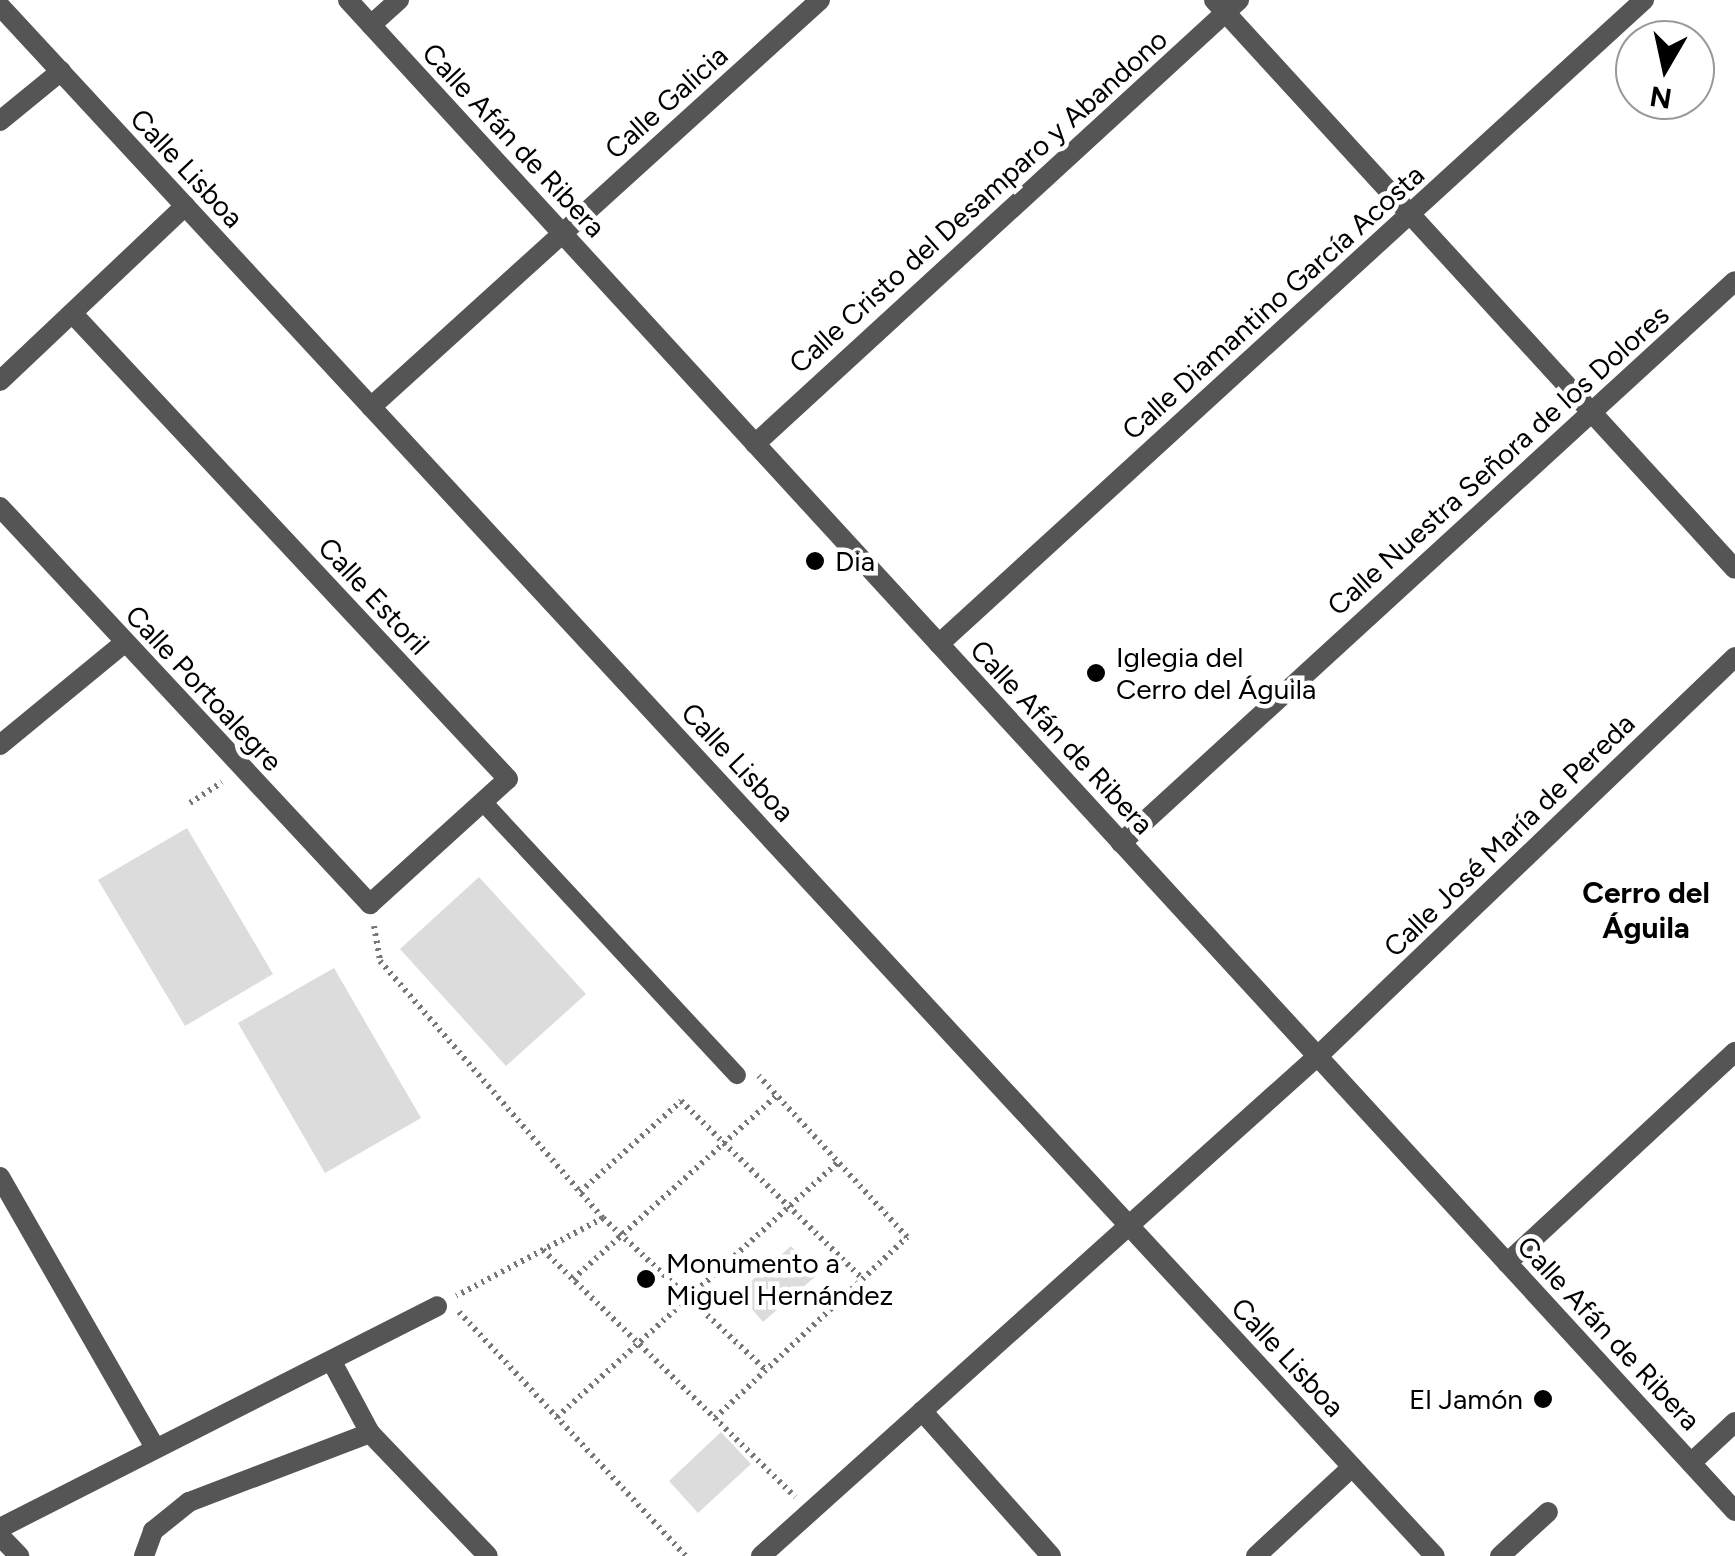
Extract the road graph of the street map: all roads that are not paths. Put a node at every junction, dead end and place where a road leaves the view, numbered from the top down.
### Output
1 (348, 0) edge
2 (399, 0) edge
3 (820, 0) edge
4 (1640, 1) edge
5 (1226, 4) edge
6 (0, 6) edge
7 (371, 25) junction
8 (60, 72) junction
9 (0, 120) edge
10 (185, 206) junction
11 (1410, 214) junction
12 (562, 234) junction
13 (1735, 281) edge
14 (72, 314) junction
15 (0, 380) edge
16 (371, 407) junction
17 (1591, 412) junction
18 (754, 444) junction
19 (0, 508) edge
20 (1735, 569) edge
21 (124, 643) junction
22 (940, 644) junction
23 (1735, 657) edge
24 (0, 745) edge
25 (482, 802) junction
26 (1121, 843) junction
27 (370, 904) joint
28 (1735, 1052) edge
29 (1320, 1053) junction
30 (742, 1069) road end
31 (0, 1177) edge
32 (1129, 1226) junction
33 (1507, 1263) junction
34 (437, 1306) dead end
35 (332, 1362) junction
36 (922, 1411) junction
37 (1735, 1422) edge
38 (370, 1433) junction
39 (154, 1444) junction
40 (1691, 1463) junction
41 (1352, 1467) junction
42 (1735, 1511) edge
43 (1548, 1512) dead end
44 (0, 1528) edge
45 (0, 1536) edge
46 (19, 1556) edge
47 (144, 1556) edge
48 (488, 1556) edge
49 (761, 1556) edge
50 (1051, 1556) edge
51 (1256, 1556) edge
52 (1435, 1556) edge
53 (1500, 1556) edge

1 - 7 street, Calle Afán de Ribera
2 - 7 street
3 - 12 street, Calle Galicia
4 - 11 street, Calle Diamantino García Acosta
5 - 11 street
5 - 18 street, Calle Cristo del Desamparo y Abandono
6 - 8 street, Calle Lisboa
7 - 12 street, Calle Afán de Ribera
8 - 9 street
8 - 10 street, Calle Lisboa
10 - 14 street
10 - 16 street, Calle Lisboa
11 - 17 street
11 - 22 street, Calle Diamantino García Acosta
12 - 16 street, Calle Galicia
12 - 18 street, Calle Afán de Ribera
13 - 17 street, Calle Nuestra Señora de los Dolores
14 - 15 street
14 - 25 street, Calle Estoril
16 - 32 street, Calle Lisboa
17 - 20 street
17 - 26 street, Calle Nuestra Señora de los Dolores
18 - 22 street, Calle Afán de Ribera
19 - 21 street, Calle Portoalegre
21 - 24 street
21 - 27 street, Calle Portoalegre
22 - 26 street, Calle Afán de Ribera
23 - 29 street, Calle José María de Pereda
25 - 27 street, Calle Estoril
25 - 30 lane
26 - 29 street, Calle Afán de Ribera
28 - 33 street
29 - 32 street, Calle José María de Pereda
29 - 33 street, Calle Afán de Ribera
31 - 39 street
32 - 36 street, Calle José María de Pereda
32 - 41 street, Calle Lisboa
33 - 40 street, Calle Afán de Ribera
34 - 35 street
35 - 38 street
35 - 39 street
36 - 49 street, Calle José María de Pereda
36 - 50 street
37 - 40 street
38 - 47 street
38 - 48 street
39 - 44 street
40 - 42 street, Calle Afán de Ribera
41 - 51 street
41 - 52 street, Calle Lisboa
43 - 53 street
45 - 46 street

